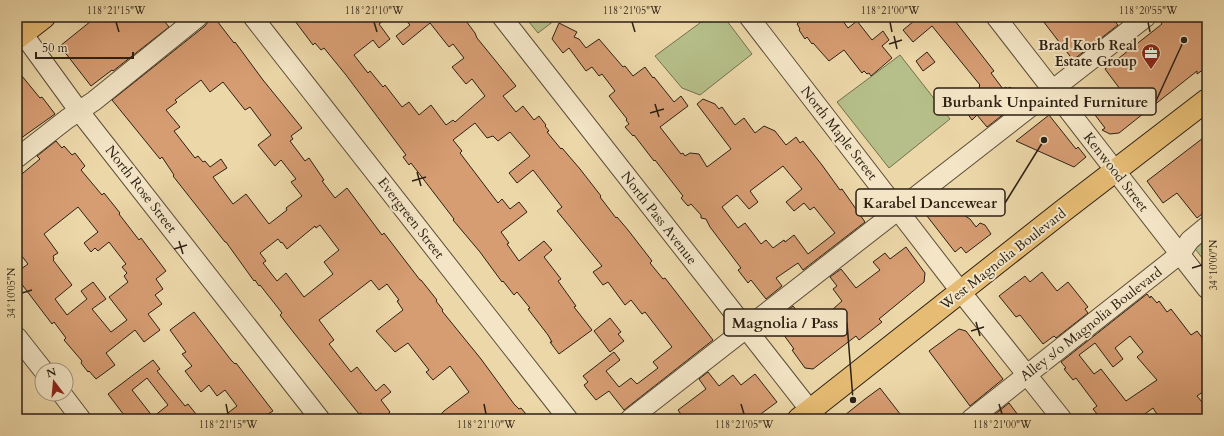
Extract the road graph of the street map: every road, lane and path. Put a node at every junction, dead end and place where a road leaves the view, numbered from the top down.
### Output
1 (44, 17) edge
2 (198, 17) edge
3 (253, 17) edge
4 (502, 17) edge
5 (750, 17) edge
6 (996, 17) edge
7 (1146, 17) edge
8 (20, 36) edge
9 (1052, 90) junction
10 (1207, 100) edge
11 (79, 111) junction
12 (17, 158) edge
13 (1116, 171) junction
14 (898, 209) junction
15 (1207, 226) edge
16 (1180, 254) junction
17 (1207, 289) edge
18 (961, 292) junction
19 (746, 329) junction
20 (17, 337) edge
21 (37, 362) edge
22 (1027, 374) junction
23 (68, 402) edge
24 (809, 416) edge
25 (81, 419) edge
26 (320, 419) edge
27 (568, 419) edge
28 (630, 419) edge
29 (971, 419) edge
30 (1062, 419) edge

1 - 8 main road
2 - 11 street
3 - 27 street, Evergreen Street
4 - 19 street, North Pass Avenue
5 - 14 street, North Maple Street
6 - 9 street, Kenwood Street
7 - 9 street
8 - 11 street, North Rose Street
9 - 13 street, Kenwood Street
9 - 14 street
10 - 13 main road, West Magnolia Boulevard
11 - 12 street
11 - 26 street, North Rose Street
13 - 16 street, Kenwood Street
13 - 18 main road, West Magnolia Boulevard
14 - 18 street, North Maple Street
14 - 19 street
15 - 16 street, Alley s/o Magnolia Boulevard
16 - 17 street, Kenwood Street
16 - 22 street, Alley s/o Magnolia Boulevard
18 - 22 street, North Maple Street
18 - 24 main road, West Magnolia Boulevard
19 - 24 street, North Pass Avenue
19 - 28 street
20 - 21 street
22 - 29 street, Alley s/o Magnolia Boulevard
22 - 30 street, North Maple Street
23 - 25 street

